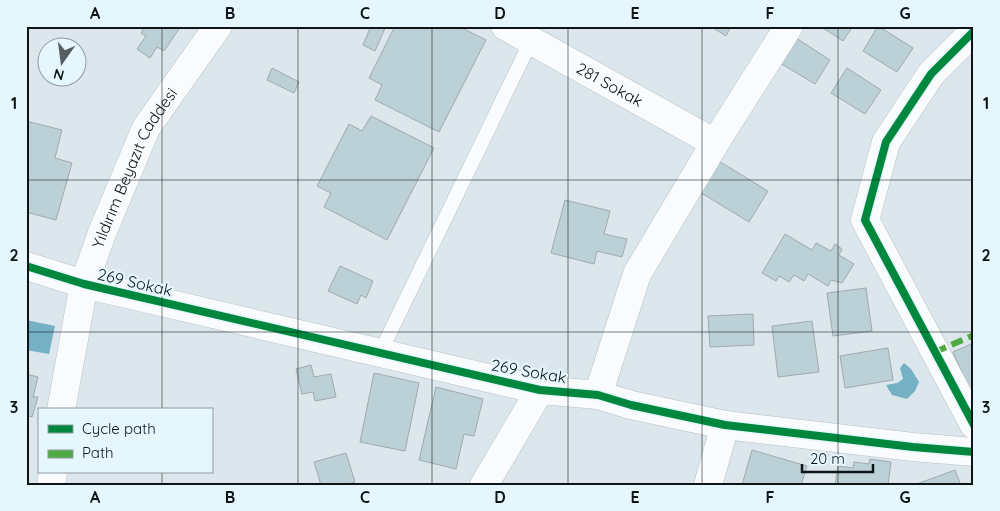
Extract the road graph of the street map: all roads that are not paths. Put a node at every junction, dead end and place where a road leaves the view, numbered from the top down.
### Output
1 (218, 26) edge
2 (505, 26) edge
3 (789, 26) edge
4 (974, 31) edge
5 (531, 41) junction
6 (715, 143) junction
7 (26, 266) edge
8 (84, 284) junction
9 (380, 353) junction
10 (540, 390) junction
11 (598, 395) junction
12 (61, 408) edge
13 (725, 424) junction
14 (974, 425) edge
15 (974, 452) edge
16 (484, 485) edge
17 (708, 485) edge

1 - 8 street, Yıldırım Beyazıt Caddesi
2 - 5 street, 281 Sokak
3 - 6 street
4 - 14 street
5 - 6 street, 281 Sokak
5 - 9 lane
6 - 11 street
7 - 8 street, 269 Sokak
8 - 9 street, 269 Sokak
8 - 12 street, Yıldırım Beyazıt Caddesi
9 - 10 street, 269 Sokak
10 - 11 street, 269 Sokak
10 - 16 street
11 - 13 street, 269 Sokak
13 - 15 street, 269 Sokak
13 - 17 street

